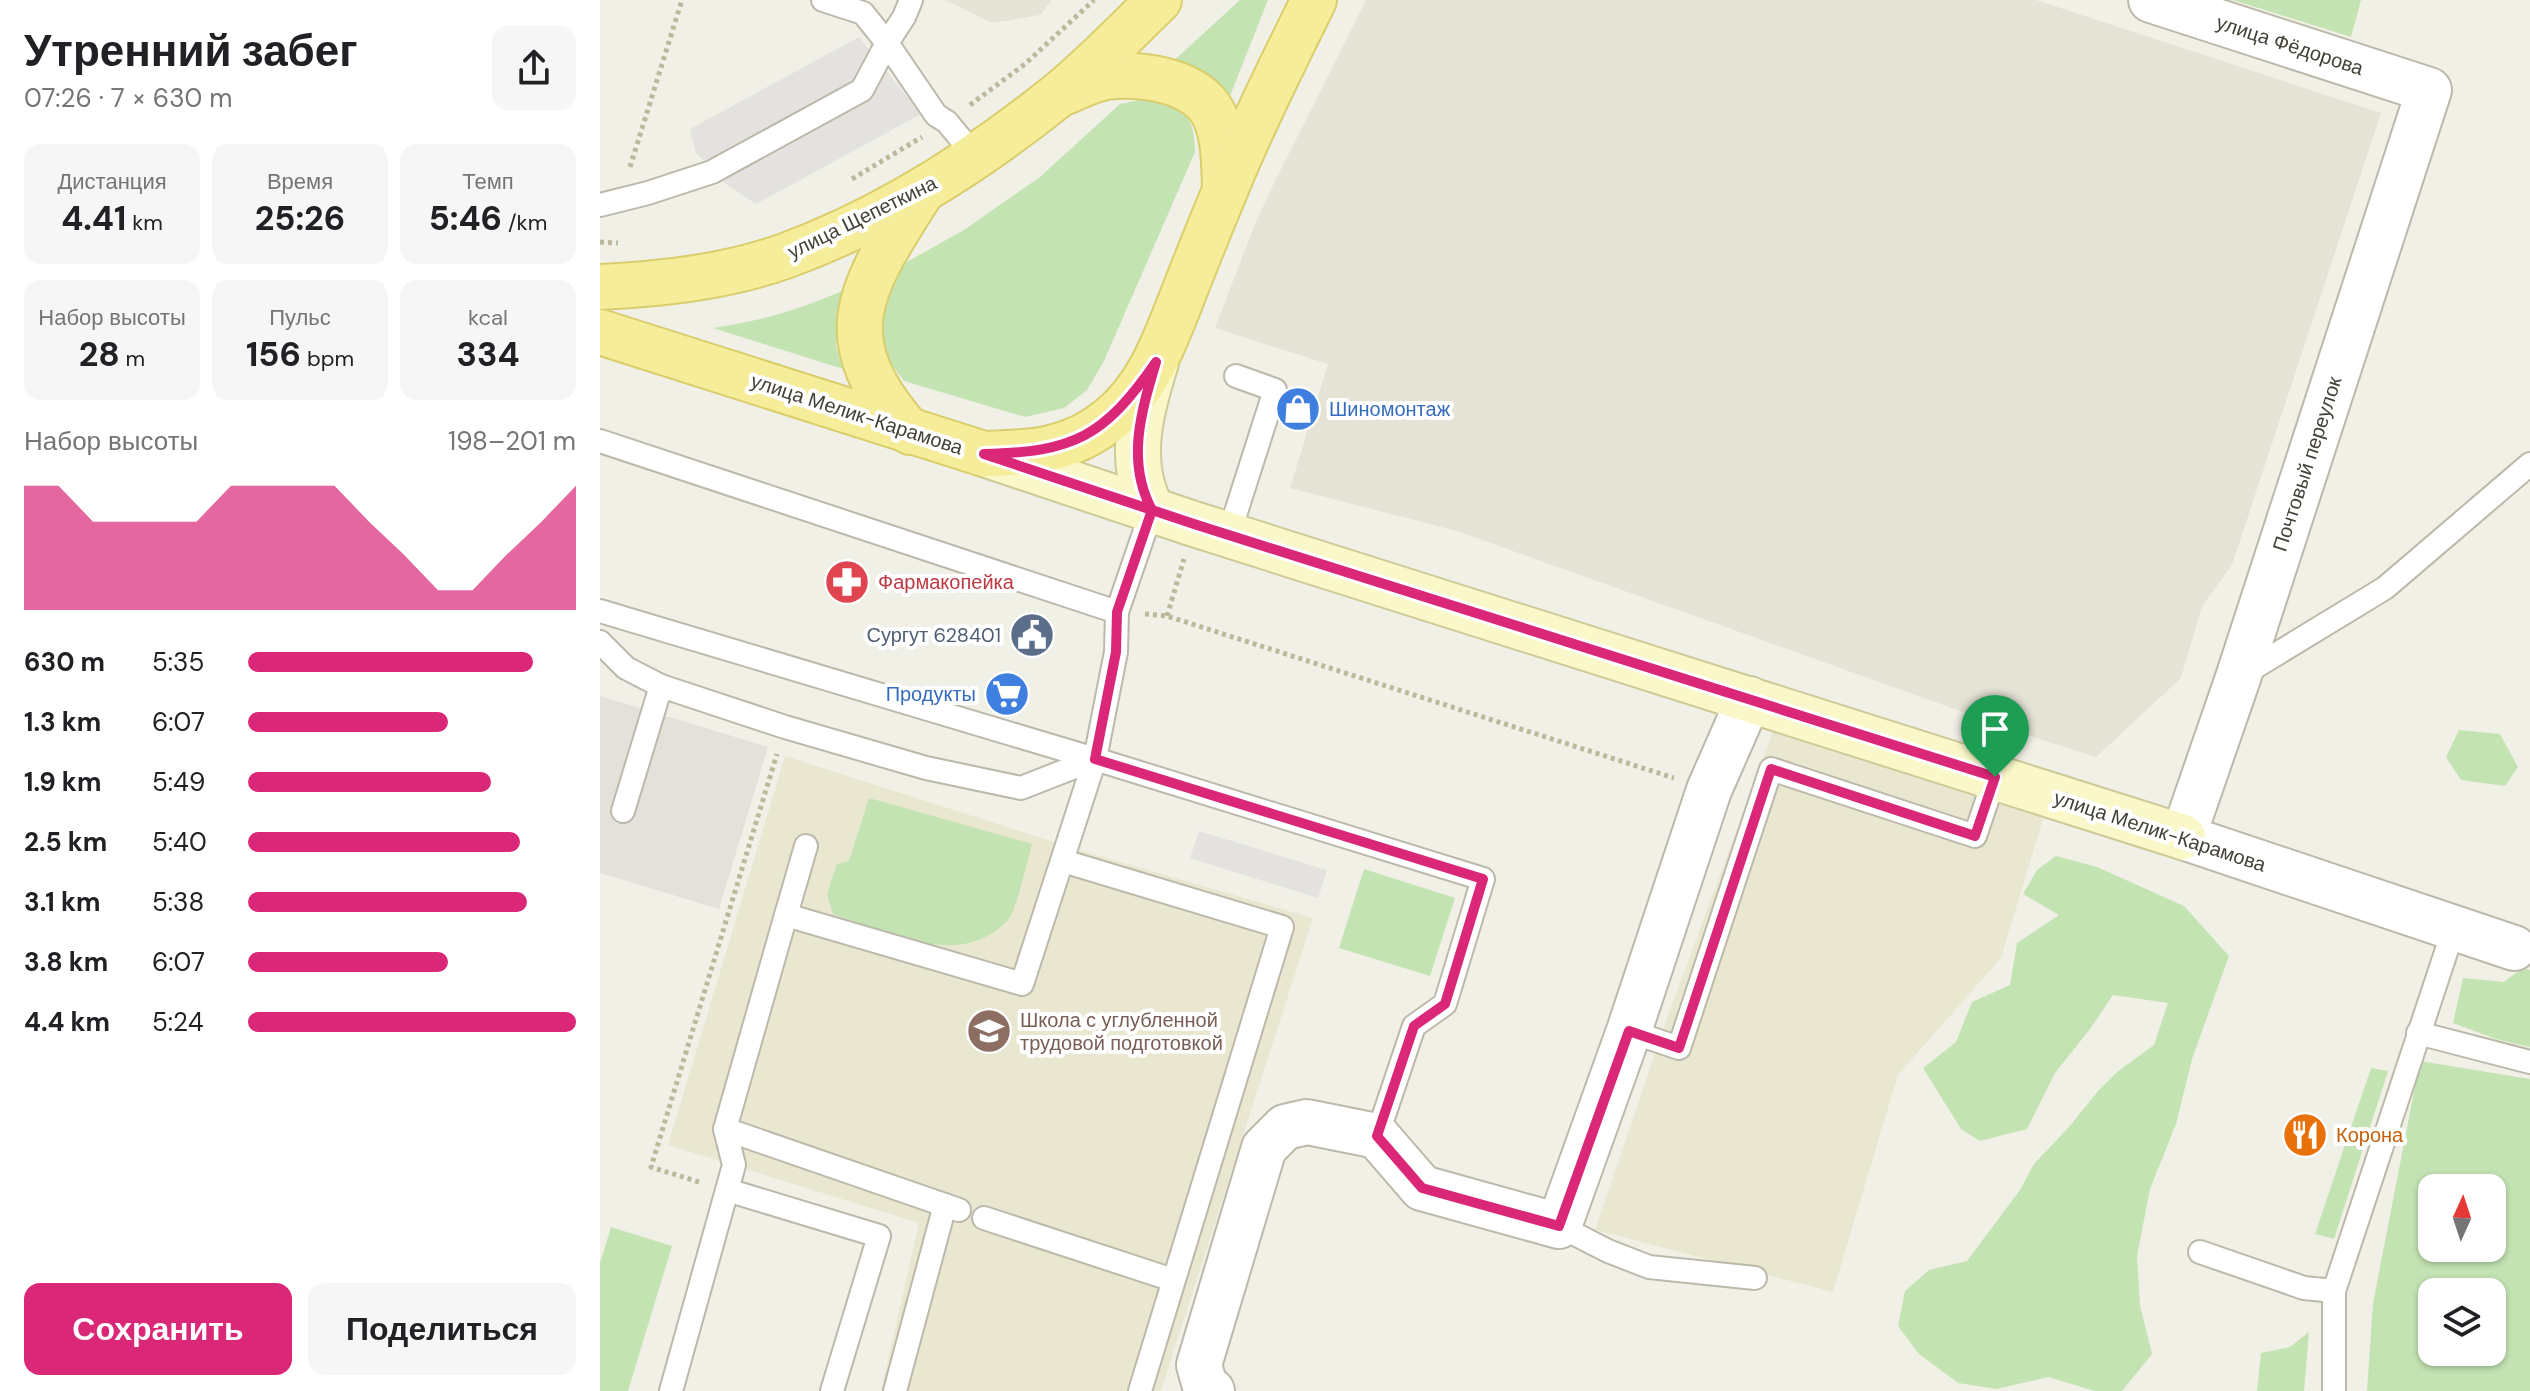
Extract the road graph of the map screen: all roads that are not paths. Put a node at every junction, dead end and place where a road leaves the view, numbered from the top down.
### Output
1 (823, 0) edge
2 (911, 0) edge
3 (1159, 0) edge
4 (1314, 0) edge
5 (2151, 0) edge
6 (887, 43) junction
7 (2429, 90) joint
8 (1059, 95) junction
9 (975, 156) junction
10 (1225, 190) junction
11 (922, 191) junction
12 (610, 202) edge
13 (600, 287) edge
14 (600, 332) edge
15 (1156, 362) junction
16 (1236, 376) dead end
17 (910, 432) junction
18 (600, 441) edge
19 (984, 454) junction
20 (2530, 464) edge
21 (1152, 510) junction
22 (1229, 534) junction
23 (600, 611) edge
24 (1117, 612) junction
25 (600, 642) edge
26 (2238, 678) junction
27 (661, 686) junction
28 (1749, 699) junction
29 (1095, 759) junction
30 (1995, 777) junction
31 (623, 811) dead end
32 (2183, 837) junction
33 (806, 846) dead end
34 (1063, 861) junction
35 (786, 915) junction
36 (2454, 928) junction
37 (2522, 950) edge
38 (1629, 1031) junction
39 (2418, 1033) junction
40 (2530, 1062) edge
41 (725, 1129) junction
42 (1377, 1136) junction
43 (727, 1190) junction
44 (984, 1218) dead end
45 (1559, 1226) junction
46 (2200, 1252) dead end
47 (1755, 1278) dead end
48 (1173, 1280) junction
49 (2334, 1291) junction
50 (1205, 1378) edge
51 (671, 1391) edge
52 (832, 1391) edge
53 (895, 1391) edge
54 (1140, 1391) edge
55 (2334, 1391) edge

1 - 6 lane
2 - 6 lane
3 - 8 main road, улица Щепеткина
4 - 10 main road
5 - 7 street, улица Фёдорова
6 - 9 lane
6 - 12 lane
7 - 26 street, Почтовый переулок
8 - 9 main road, улица Щепеткина
8 - 10 main road
9 - 11 main road, улица Щепеткина
10 - 15 main road
11 - 13 main road, улица Щепеткина
11 - 17 main road
14 - 17 main road, улица Мелик-Карамова
15 - 19 main road
15 - 21 street
16 - 22 lane
17 - 19 main road, улица Мелик-Карамова
18 - 24 lane
19 - 21 street, улица Мелик-Карамова
20 - 26 lane
21 - 22 street, улица Мелик-Карамова
21 - 24 lane
22 - 28 street, улица Мелик-Карамова
23 - 29 lane
24 - 29 lane
25 - 27 lane
26 - 32 street, Почтовый переулок
27 - 29 lane
27 - 31 lane
28 - 30 street, улица Мелик-Карамова
28 - 38 street
29 - 34 lane
29 - 42 lane
30 - 32 street, улица Мелик-Карамова
30 - 38 lane
32 - 36 street, улица Мелик-Карамова
33 - 35 lane
34 - 35 lane
34 - 48 lane
35 - 41 lane
36 - 37 street, улица Мелик-Карамова
36 - 39 lane
38 - 45 street
39 - 40 lane
39 - 49 lane
41 - 43 lane
41 - 53 lane
42 - 45 street
42 - 50 street
43 - 51 lane
43 - 52 lane
44 - 48 lane
45 - 47 lane
46 - 49 lane
48 - 54 lane
49 - 55 lane

